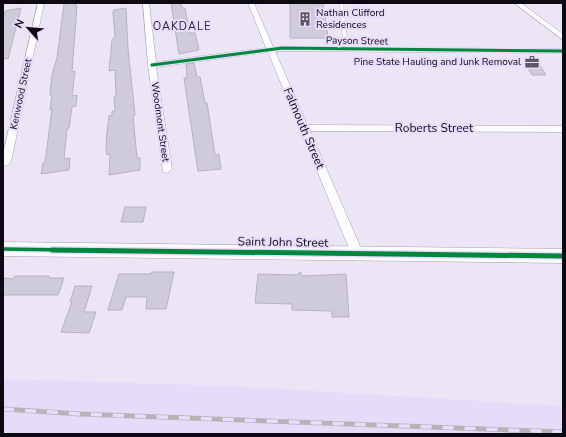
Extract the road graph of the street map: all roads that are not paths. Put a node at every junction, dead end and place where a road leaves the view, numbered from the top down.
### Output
1 (41, 3) edge
2 (146, 3) edge
3 (251, 3) edge
4 (517, 3) edge
5 (340, 4) dead end
6 (563, 38) edge
7 (271, 48) junction
8 (346, 49) junction
9 (563, 51) edge
10 (152, 65) junction
11 (305, 128) junction
12 (563, 129) edge
13 (6, 162) dead end
14 (167, 169) dead end
15 (3, 249) edge
16 (357, 253) junction
17 (563, 256) edge

1 - 13 street, Kenwood Street
2 - 10 street, Woodmont Street
3 - 7 street, Falmouth Street
4 - 6 street
5 - 8 lane
7 - 8 street, Payson Street
7 - 10 street, Payson Street
7 - 11 street, Falmouth Street
8 - 9 street, Payson Street
10 - 14 street, Woodmont Street
11 - 12 street, Roberts Street
11 - 16 street, Falmouth Street
15 - 16 main road, Saint John Street
16 - 17 main road, Saint John Street

